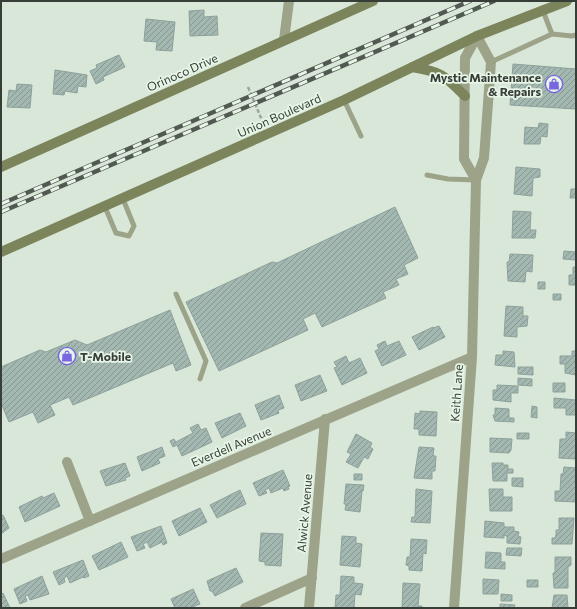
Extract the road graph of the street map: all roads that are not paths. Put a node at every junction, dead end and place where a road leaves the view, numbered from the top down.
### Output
1 (289, 1) edge
2 (373, 1) edge
3 (567, 1) edge
4 (544, 11) junction
5 (552, 34) junction
6 (576, 35) edge
7 (477, 36) junction
8 (284, 40) junction
9 (491, 62) junction
10 (412, 67) junction
11 (465, 96) junction
12 (344, 100) junction
13 (361, 136) dead end
14 (1, 166) edge
15 (427, 175) dead end
16 (476, 180) junction
17 (123, 198) junction
18 (105, 207) junction
19 (1, 252) edge
20 (176, 294) dead end
21 (472, 357) junction
22 (200, 379) dead end
23 (325, 419) junction
24 (67, 462) dead end
25 (90, 520) junction
26 (1, 559) edge
27 (312, 578) junction
28 (245, 608) edge
29 (309, 608) edge
30 (454, 608) edge

1 - 8 street
2 - 8 main road, Orinoco Drive
3 - 4 main road, Union Boulevard
4 - 5 lane
4 - 7 main road, Union Boulevard
5 - 6 lane
5 - 9 lane
7 - 9 street
7 - 10 main road, Union Boulevard
7 - 11 street
8 - 14 main road, Orinoco Drive
9 - 16 street, Keith Lane
10 - 11 main road
10 - 12 main road, Union Boulevard
11 - 16 street
12 - 13 lane
12 - 17 main road, Union Boulevard
15 - 16 lane
16 - 21 street, Keith Lane
17 - 18 main road, Union Boulevard
17 - 18 lane
18 - 19 main road, Union Boulevard
20 - 22 lane
21 - 23 street, Everdell Avenue
21 - 30 street, Keith Lane
23 - 25 street, Everdell Avenue
23 - 27 street, Alwick Avenue
24 - 25 street
25 - 26 street, Everdell Avenue
27 - 28 street
27 - 29 street, Alwick Avenue

